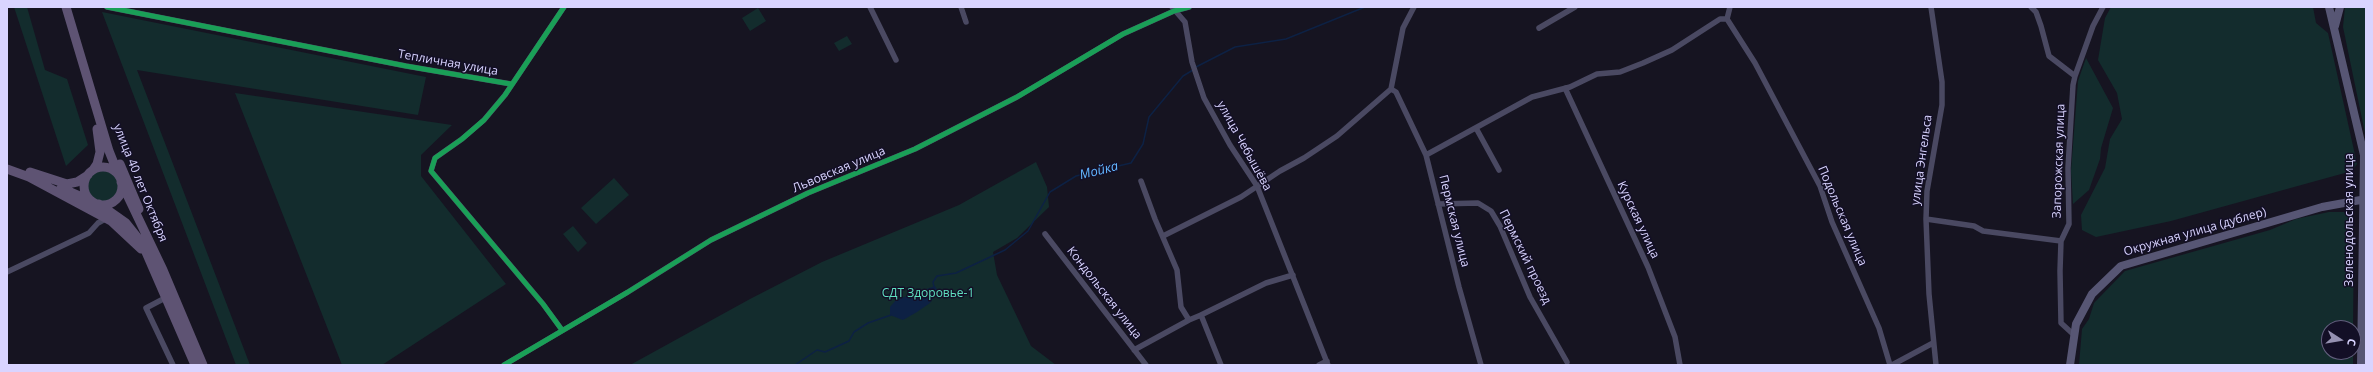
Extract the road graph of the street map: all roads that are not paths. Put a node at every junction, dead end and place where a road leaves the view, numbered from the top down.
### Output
1 (60, 7) edge
2 (66, 7) edge
3 (107, 7) edge
4 (564, 7) edge
5 (870, 7) edge
6 (961, 7) edge
7 (1189, 7) edge
8 (1414, 7) edge
9 (1575, 7) edge
10 (1730, 7) edge
11 (1931, 7) edge
12 (2031, 7) edge
13 (2103, 7) edge
14 (2329, 7) edge
15 (2340, 7) edge
16 (1173, 9) edge
17 (1727, 19) junction
18 (966, 22) dead end
19 (1539, 28) dead end
20 (2335, 29) junction
21 (896, 60) dead end
22 (2075, 76) junction
23 (511, 84) junction
24 (1565, 88) junction
25 (1391, 89) junction
26 (101, 120) junction
27 (1476, 128) junction
28 (1426, 155) junction
29 (7, 163) edge
30 (7, 169) edge
31 (1499, 170) dead end
32 (90, 173) junction
33 (29, 177) junction
34 (120, 179) junction
35 (1141, 181) dead end
36 (1257, 186) junction
37 (2364, 199) edge
38 (96, 203) junction
39 (1438, 204) junction
40 (1926, 218) junction
41 (101, 219) junction
42 (1045, 234) dead end
43 (1163, 236) junction
44 (2061, 241) junction
45 (153, 257) junction
46 (7, 272) edge
47 (1293, 275) junction
48 (162, 286) junction
49 (170, 296) junction
50 (152, 305) junction
51 (171, 307) junction
52 (1201, 315) junction
53 (1189, 320) junction
54 (562, 330) junction
55 (2073, 334) junction
56 (1933, 343) junction
57 (1134, 350) junction
58 (1567, 362) dead end
59 (1327, 363) edge
60 (173, 365) edge
61 (195, 365) edge
62 (203, 365) edge
63 (504, 365) edge
64 (1146, 365) edge
65 (1221, 365) edge
66 (1319, 365) edge
67 (1481, 365) edge
68 (1680, 365) edge
69 (1891, 365) edge
70 (1936, 365) edge
71 (2070, 365) edge
72 (2361, 365) edge

1 - 32 main road, улица 40 лет Октября
2 - 26 main road, улица 40 лет Октября
3 - 23 street, Тепличная улица
4 - 23 street
5 - 21 street
6 - 18 street
7 - 16 street, Львовская улица
8 - 25 street
9 - 19 street
10 - 17 street
11 - 40 street, улица Энгельса
12 - 22 street
13 - 22 street, Запорожская улица
14 - 20 street, Зеленодольская улица
15 - 20 street
16 - 36 street, улица Чебышёва
16 - 54 street, Львовская улица
17 - 24 street
17 - 69 street, Подольская улица
20 - 37 street, Зеленодольская улица
22 - 44 street, Запорожская улица
23 - 54 street, Тепличная улица
24 - 27 street
24 - 68 street, Курская улица
25 - 28 street, Пермская улица
25 - 36 street
26 - 34 main road, улица 40 лет Октября
26 - 45 main road, улица 40 лет Октября
27 - 28 street
27 - 31 street
28 - 39 street, Пермская улица
29 - 32 main road, улица 40 лет Октября
30 - 33 main road
32 - 34 main road, улица 40 лет Октября
32 - 38 main road, улица 40 лет Октября
33 - 38 main road
33 - 41 main road
34 - 38 main road, улица 40 лет Октября
34 - 45 main road, улица 40 лет Октября
35 - 43 street
36 - 43 street
36 - 47 street, улица Чебышёва
37 - 55 street, Окружная улица (дублер)
37 - 72 street, Зеленодольская улица
38 - 41 street
38 - 45 main road, улица 40 лет Октября
39 - 58 street, Пермский проезд
39 - 67 street, Пермская улица
40 - 44 street
40 - 56 street, улица Энгельса
41 - 45 main road
41 - 46 street
42 - 57 street, Кондольская улица
43 - 53 street
44 - 55 street
45 - 48 main road, улица 40 лет Октября
45 - 49 main road, улица 40 лет Октября
47 - 52 street
47 - 59 street, улица Чебышёва
48 - 49 main road, улица 40 лет Октября
48 - 50 street
49 - 50 street
49 - 51 main road
49 - 62 main road, улица 40 лет Октября
50 - 51 street
50 - 60 street
51 - 61 main road
52 - 53 street
52 - 65 street
53 - 57 street
54 - 63 street, Львовская улица
55 - 71 street, Окружная улица (дублер)
56 - 69 street, Подольская улица
56 - 70 street, улица Энгельса
57 - 64 street, Кондольская улица
59 - 66 street

